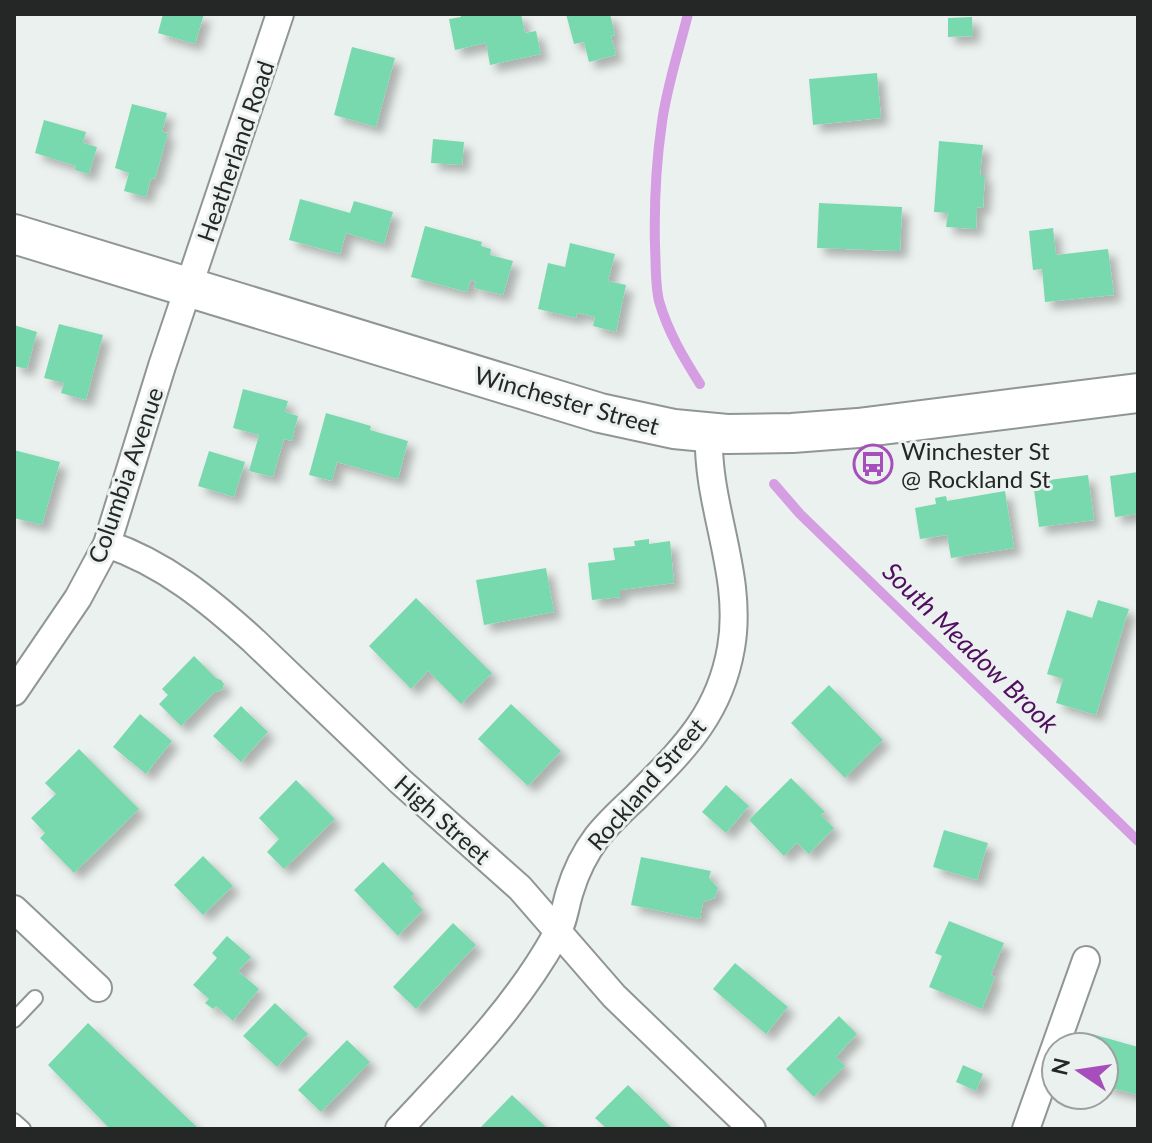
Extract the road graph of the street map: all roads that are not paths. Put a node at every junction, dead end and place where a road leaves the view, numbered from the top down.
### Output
1 (280, 14) edge
2 (14, 234) edge
3 (189, 288) junction
4 (1138, 393) edge
5 (709, 433) junction
6 (107, 544) junction
7 (14, 692) edge
8 (14, 909) edge
9 (558, 933) junction
10 (1086, 960) dead end
11 (98, 988) dead end
12 (35, 998) dead end
13 (14, 1020) edge
14 (14, 1121) edge
15 (23, 1129) edge
16 (399, 1129) edge
17 (752, 1129) edge
18 (1026, 1129) edge

1 - 3 street, Heatherland Road
2 - 3 street, Winchester Street
3 - 5 street, Winchester Street
3 - 6 street, Columbia Avenue
4 - 5 street, Winchester Street
5 - 9 street, Rockland Street
6 - 7 street, Columbia Avenue
6 - 9 street, High Street
8 - 11 street
9 - 16 street, Rockland Street
9 - 17 street, High Street
10 - 18 street
12 - 13 lane
14 - 15 lane

